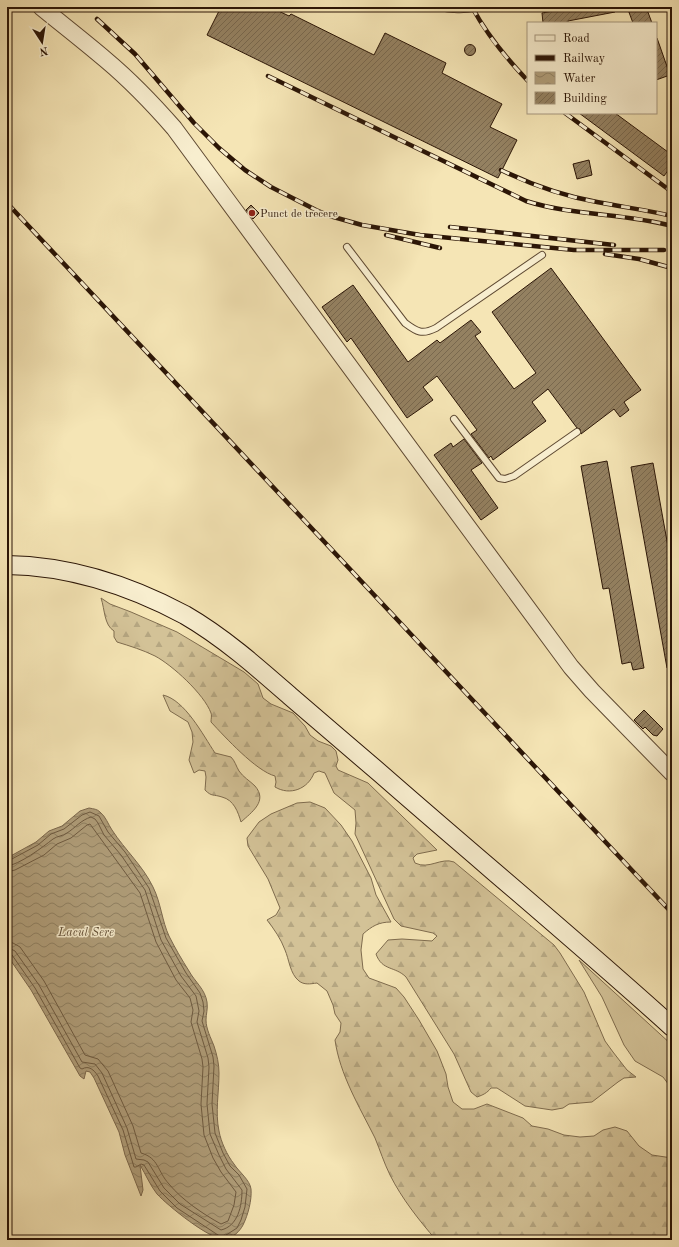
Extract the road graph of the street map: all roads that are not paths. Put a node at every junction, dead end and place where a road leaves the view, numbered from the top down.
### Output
1 (41, 7) edge
2 (440, 7) edge
3 (482, 7) edge
4 (347, 247) dead end
5 (542, 255) dead end
6 (454, 419) dead end
7 (577, 432) dead end
8 (7, 565) edge
9 (672, 773) edge
10 (672, 1028) edge

1 - 9 street
2 - 3 lane
4 - 5 lane
6 - 7 lane
8 - 10 main road

